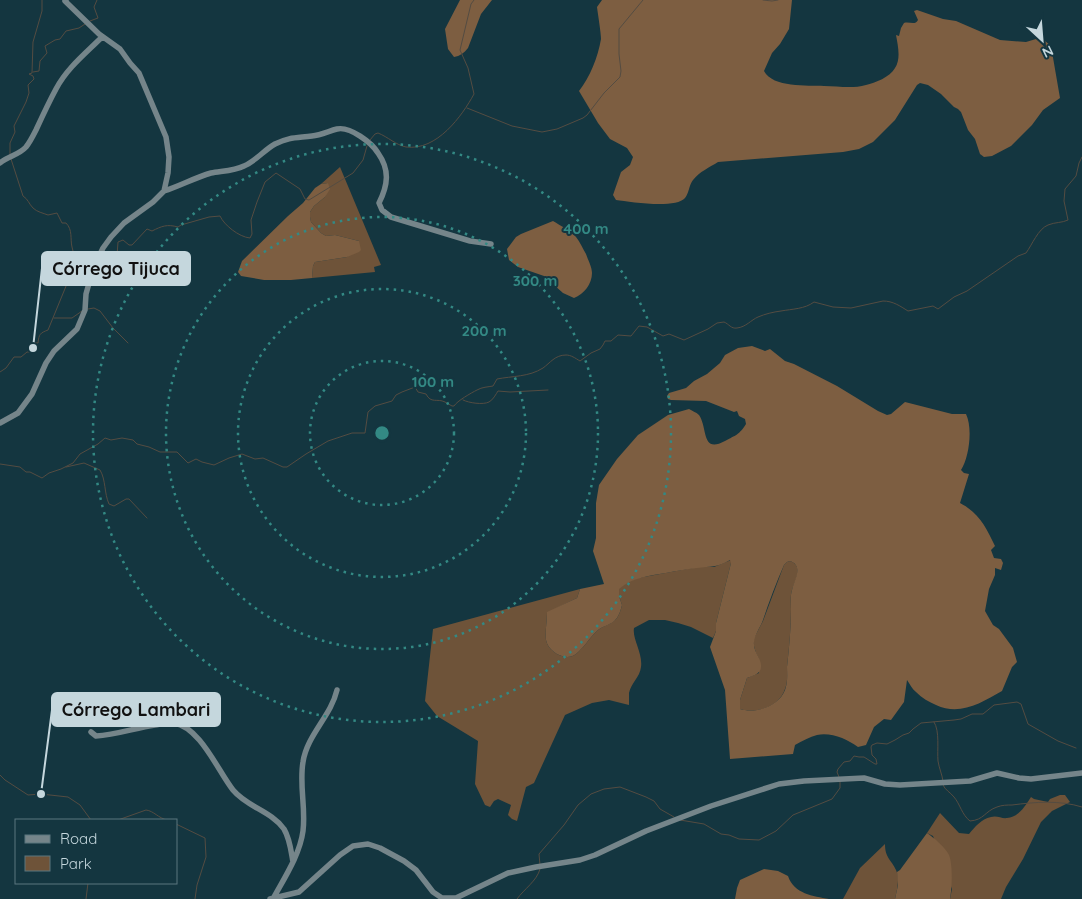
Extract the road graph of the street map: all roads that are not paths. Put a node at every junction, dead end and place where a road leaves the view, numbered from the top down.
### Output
1 (65, 0) edge
2 (102, 37) junction
3 (0, 163) edge
4 (164, 190) junction
5 (491, 244) dead end
6 (0, 423) edge
7 (337, 690) dead end
8 (91, 732) dead end
9 (1082, 773) edge
10 (293, 862) junction
11 (272, 898) edge

1 - 2 street
2 - 3 street
2 - 4 street
4 - 5 street
4 - 6 street
7 - 10 street
8 - 10 street
9 - 11 street
10 - 11 street

